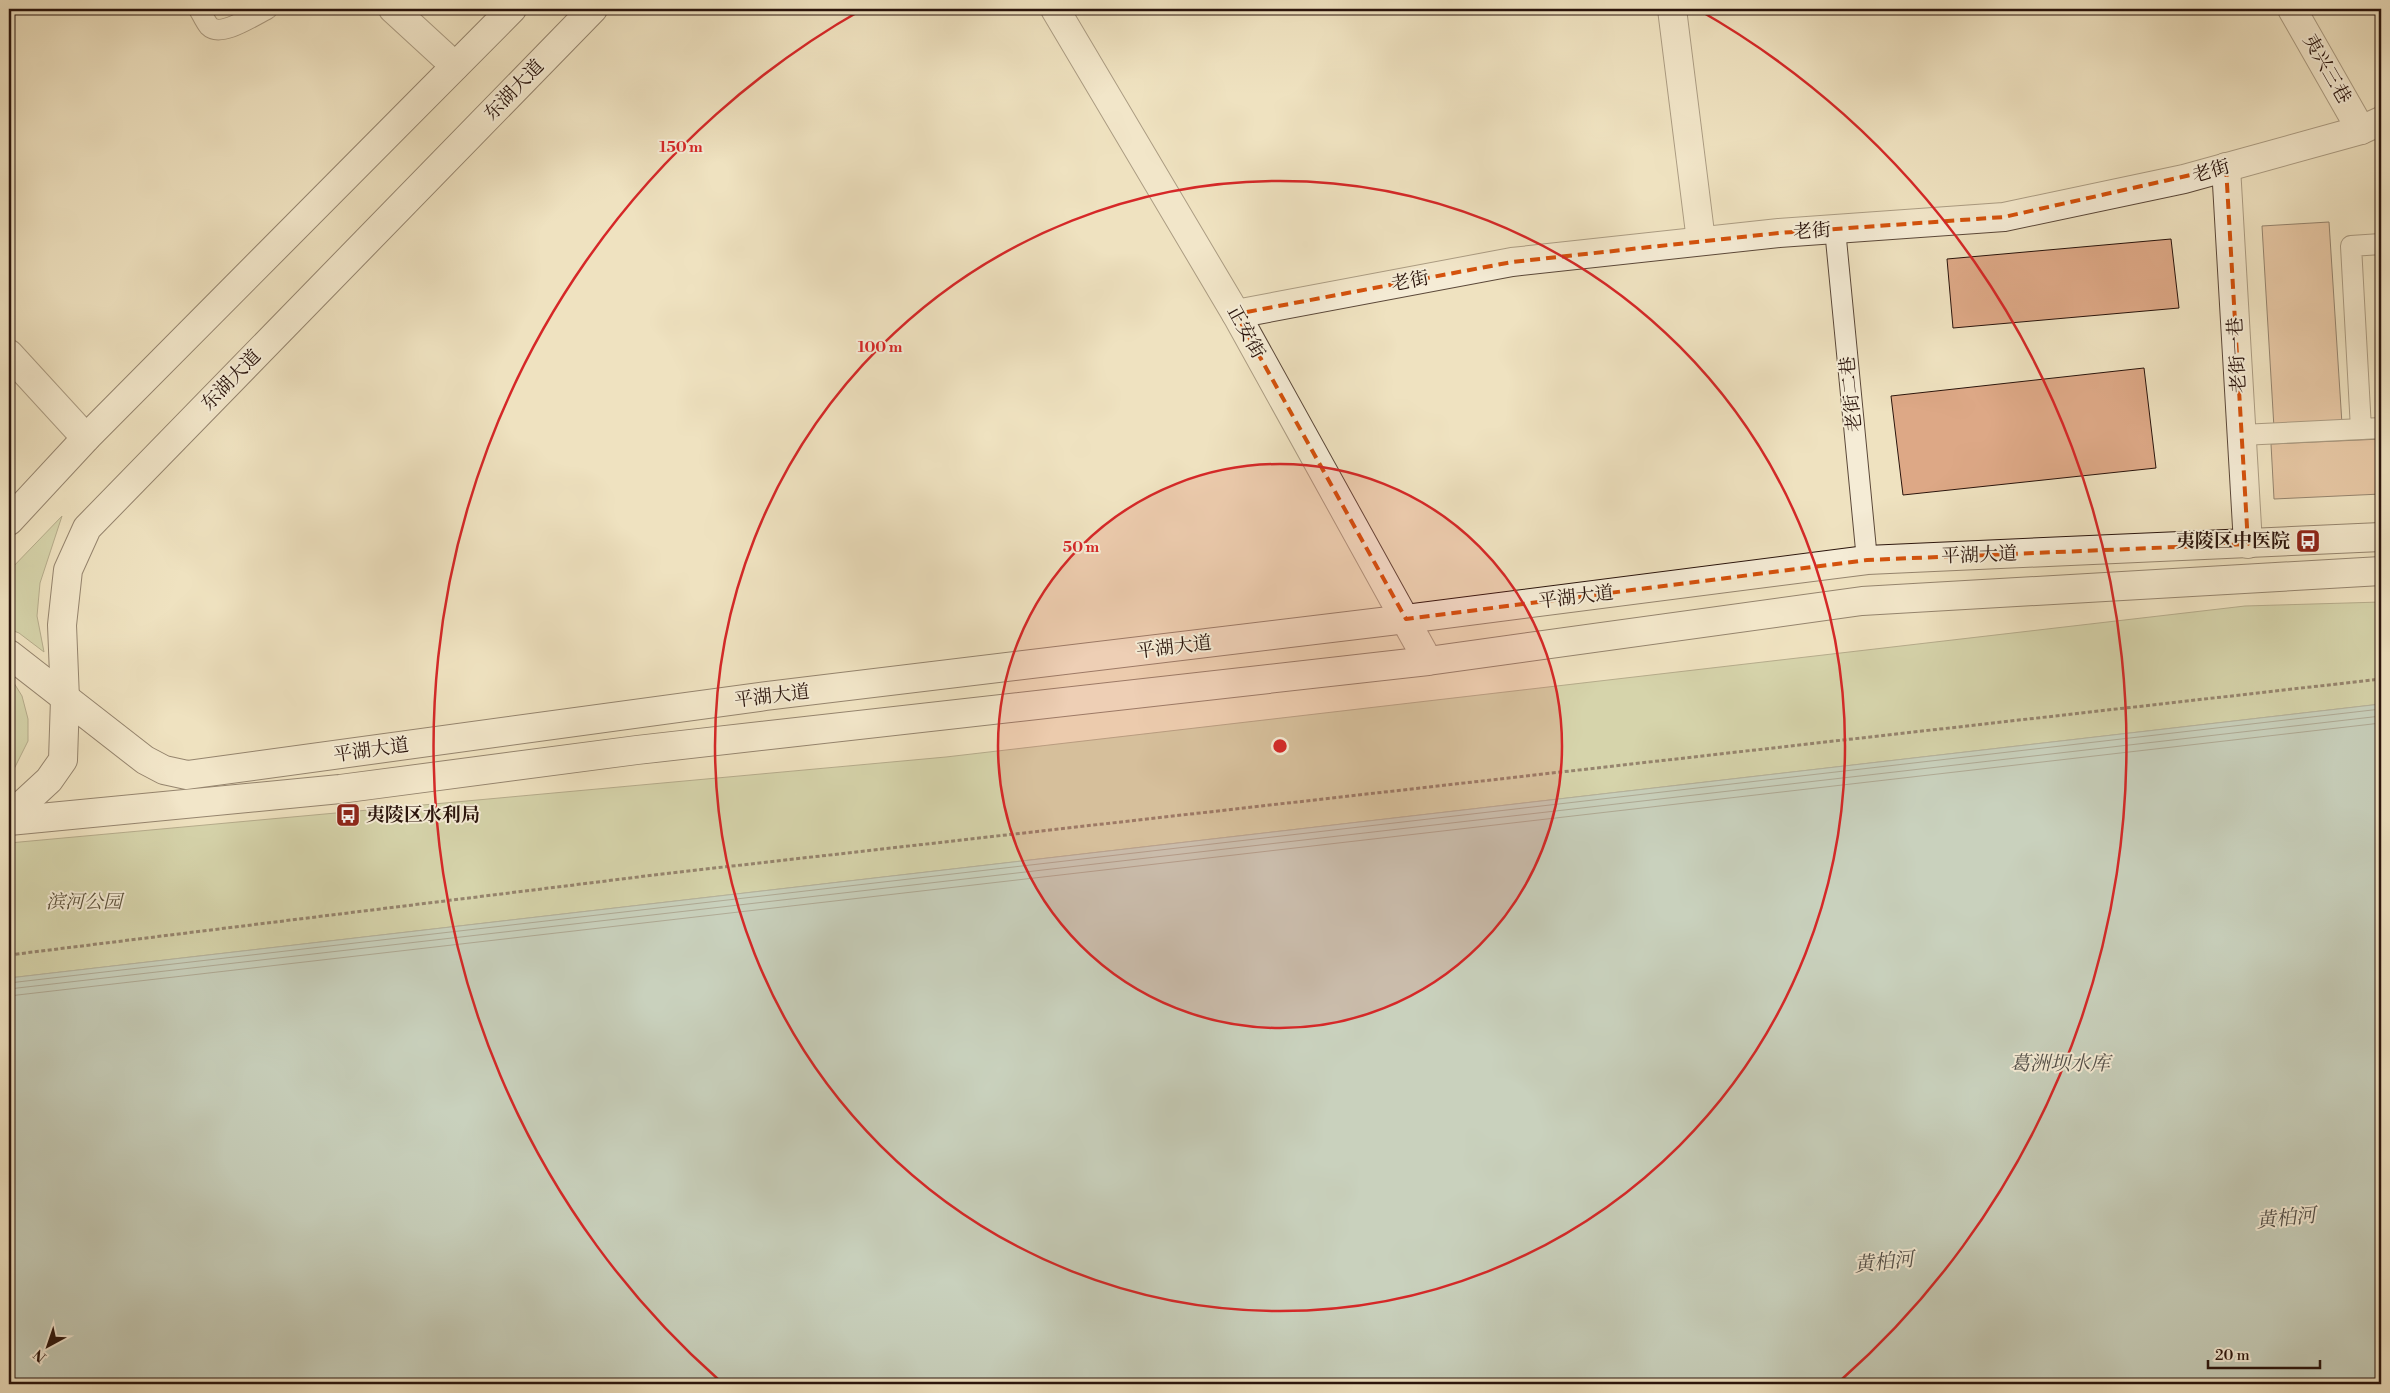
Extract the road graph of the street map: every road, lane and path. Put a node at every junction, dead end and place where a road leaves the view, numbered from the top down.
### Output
1 (199, 9) edge
2 (267, 9) edge
3 (393, 9) edge
4 (512, 9) edge
5 (593, 9) edge
6 (1055, 9) edge
7 (1672, 9) edge
8 (2292, 9) edge
9 (455, 66) junction
10 (2371, 126) edge
11 (2226, 167) junction
12 (1835, 229) junction
13 (1702, 242) junction
14 (2381, 244) edge
15 (1236, 314) junction
16 (9, 354) edge
17 (2381, 428) edge
18 (2361, 429) junction
19 (2241, 435) junction
20 (86, 438) junction
21 (9, 521) edge
22 (2381, 537) edge
23 (2248, 544) junction
24 (1867, 560) junction
25 (2381, 571) edge
26 (1406, 620) junction
27 (9, 654) edge
28 (1428, 661) junction
29 (2381, 679) edge
30 (65, 699) junction
31 (9, 810) edge
32 (9, 821) edge
33 (9, 956) edge

1 - 2 lane
3 - 9 main road
4 - 9 main road
5 - 30 main road, 东湖大道
6 - 15 main road, 正安街
7 - 13 main road
8 - 10 main road, 夷兴三巷
9 - 20 main road
10 - 11 main road, 老街
11 - 12 main road, 老街
11 - 19 main road, 老街一巷
12 - 13 main road, 老街
12 - 24 lane, 老街二巷
13 - 15 main road, 老街
14 - 18 lane
15 - 26 main road, 正安街
16 - 20 main road
17 - 18 lane
18 - 19 lane
19 - 23 main road, 老街一巷
20 - 21 main road
22 - 23 main road, 平湖大道
23 - 24 main road, 平湖大道
24 - 26 main road, 平湖大道
25 - 28 main road, 平湖大道
26 - 28 main road, 正安街
26 - 30 main road, 平湖大道
27 - 30 main road, 平湖大道
28 - 32 main road, 平湖大道
29 - 33 path
30 - 31 main road, 东湖大道

